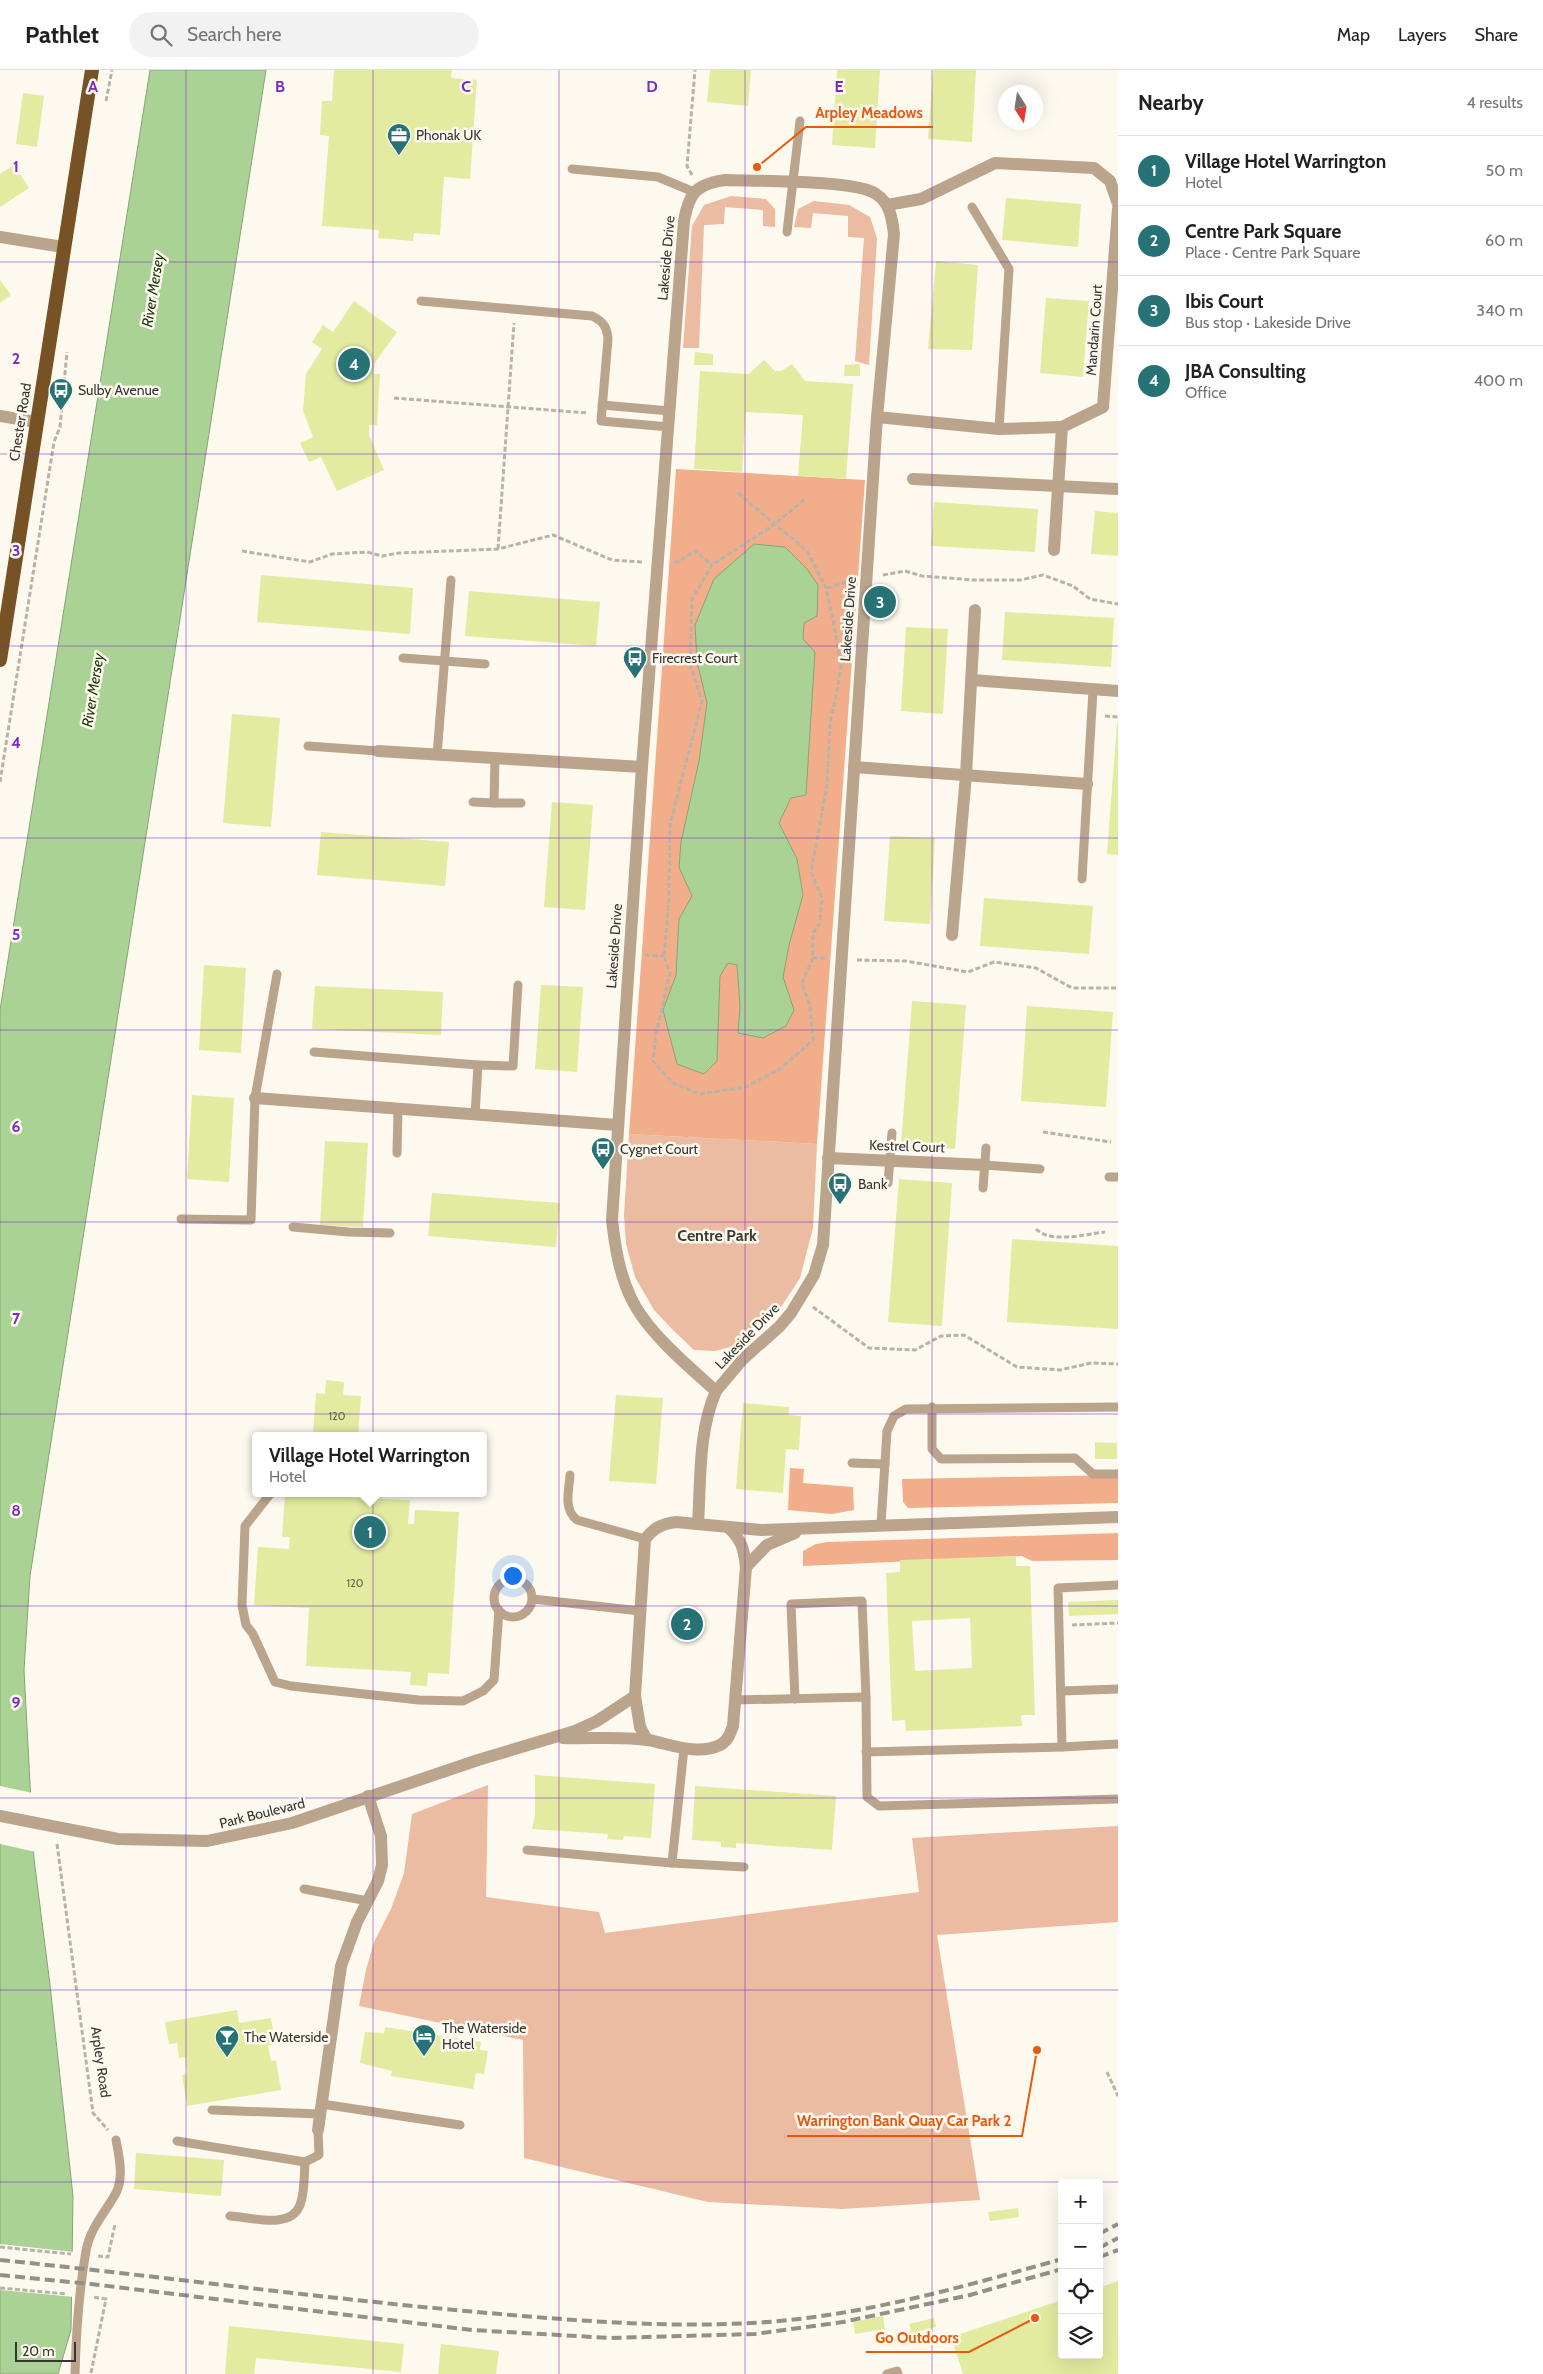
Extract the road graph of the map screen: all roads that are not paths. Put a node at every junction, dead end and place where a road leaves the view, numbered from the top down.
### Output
1 (92, 70) edge
2 (800, 121) dead end
3 (572, 170) dead end
4 (1114, 178) edge
5 (793, 182) junction
6 (696, 190) junction
7 (1118, 204) edge
8 (886, 205) junction
9 (972, 207) dead end
10 (1118, 209) edge
11 (787, 232) dead end
12 (0, 237) edge
13 (63, 247) junction
14 (420, 301) dead end
15 (1114, 325) edge
16 (670, 412) junction
17 (601, 413) junction
18 (0, 416) edge
19 (877, 417) junction
20 (36, 422) junction
21 (669, 427) junction
22 (1062, 427) junction
23 (999, 428) junction
24 (913, 479) dead end
25 (1057, 484) junction
26 (1118, 489) edge
27 (1054, 550) dead end
28 (451, 580) dead end
29 (975, 610) dead end
30 (403, 658) dead end
31 (0, 660) edge
32 (444, 661) junction
33 (485, 664) dead end
34 (972, 680) junction
35 (1093, 690) junction
36 (1118, 691) edge
37 (308, 746) dead end
38 (378, 751) joint
39 (437, 755) junction
40 (495, 758) junction
41 (642, 767) junction
42 (854, 767) junction
43 (966, 775) junction
44 (1086, 784) junction
45 (473, 802) dead end
46 (521, 803) dead end
47 (494, 804) junction
48 (1082, 879) dead end
49 (952, 935) dead end
50 (277, 974) dead end
51 (518, 985) dead end
52 (314, 1052) dead end
53 (478, 1065) junction
54 (256, 1098) junction
55 (398, 1109) junction
56 (475, 1115) junction
57 (617, 1125) junction
58 (892, 1133) dead end
59 (986, 1148) dead end
60 (397, 1153) dead end
61 (828, 1158) junction
62 (890, 1161) junction
63 (984, 1164) junction
64 (1040, 1169) dead end
65 (888, 1183) dead end
66 (982, 1188) dead end
67 (181, 1219) dead end
68 (293, 1227) dead end
69 (390, 1233) dead end
70 (716, 1391) junction
71 (1118, 1407) edge
72 (932, 1408) junction
73 (852, 1463) dead end
74 (885, 1464) junction
75 (1118, 1474) edge
76 (570, 1475) dead end
77 (267, 1497) edge
78 (1118, 1516) edge
79 (698, 1524) junction
80 (881, 1524) junction
81 (813, 1527) junction
82 (729, 1528) junction
83 (645, 1540) junction
84 (746, 1567) junction
85 (1118, 1585) edge
86 (533, 1599) junction
87 (498, 1610) junction
88 (640, 1611) junction
89 (1118, 1689) edge
90 (1062, 1692) junction
91 (635, 1696) junction
92 (866, 1697) junction
93 (795, 1699) junction
94 (735, 1700) junction
95 (550, 1738) junction
96 (647, 1740) junction
97 (1118, 1744) edge
98 (1062, 1747) junction
99 (684, 1748) junction
100 (866, 1752) junction
101 (368, 1796) junction
102 (1118, 1799) edge
103 (0, 1816) edge
104 (527, 1850) dead end
105 (672, 1863) junction
106 (744, 1867) dead end
107 (304, 1890) dead end
108 (368, 1901) junction
109 (321, 2109) junction
110 (212, 2110) dead end
111 (460, 2124) dead end
112 (318, 2130) joint
113 (116, 2140) road end
114 (177, 2141) dead end
115 (305, 2162) junction
116 (230, 2216) dead end
117 (75, 2374) edge
118 (888, 2374) edge
119 (898, 2374) edge

1 - 13 highway, Chester Road
2 - 5 lane
3 - 6 lane
4 - 7 street
4 - 8 street
5 - 6 street
5 - 8 street
5 - 11 lane
6 - 16 street, Lakeside Drive
8 - 19 street, Lakeside Drive
9 - 23 lane
10 - 15 street, Mandarin Court
12 - 13 street
13 - 20 highway, Chester Road
14 - 17 lane
15 - 22 street, Mandarin Court
16 - 17 lane
16 - 21 street, Lakeside Drive
17 - 21 lane
18 - 20 street
19 - 23 street, Mandarin Court
19 - 42 street, Lakeside Drive
20 - 31 highway, Chester Road
21 - 41 street, Lakeside Drive
22 - 23 street, Mandarin Court
22 - 25 street
24 - 25 street
25 - 26 street
25 - 27 street
28 - 32 lane
29 - 34 street
30 - 32 lane
32 - 33 lane
32 - 39 lane
34 - 35 street
34 - 43 street
35 - 36 street
35 - 44 lane
37 - 38 lane
38 - 39 street
39 - 40 street
40 - 41 street
40 - 47 lane
41 - 57 street, Lakeside Drive
42 - 43 street
42 - 61 street, Lakeside Drive
43 - 44 street
43 - 49 street
44 - 48 lane
45 - 47 lane
46 - 47 lane
50 - 54 lane
51 - 53 lane
52 - 53 lane
53 - 56 lane
54 - 55 street
54 - 67 lane
55 - 56 street
55 - 60 lane
56 - 57 street
57 - 70 street, Lakeside Drive
58 - 62 lane
59 - 63 lane
61 - 62 street, Kestrel Court
61 - 70 street, Lakeside Drive
62 - 63 street, Kestrel Court
62 - 65 lane
63 - 64 lane
63 - 66 lane
68 - 69 lane
70 - 79 street, Lakeside Drive
71 - 72 lane
72 - 74 lane
72 - 75 lane
73 - 74 lane
74 - 80 lane
76 - 83 lane
77 - 87 lane
78 - 80 street
79 - 82 street
79 - 83 street
80 - 81 street
81 - 82 street
81 - 84 street
82 - 84 street, Park Boulevard
83 - 88 street
84 - 94 street, Park Boulevard
85 - 90 lane
86 - 87 lane
86 - 87 lane
86 - 88 lane
88 - 91 street
89 - 90 lane
90 - 98 lane
91 - 95 street, Park Boulevard
91 - 96 street
92 - 93 lane
92 - 93 lane
92 - 100 lane
93 - 94 lane
94 - 99 street, Park Boulevard
95 - 96 street, Park Boulevard
95 - 101 street, Park Boulevard
96 - 99 street, Park Boulevard
97 - 98 lane
98 - 100 lane
99 - 105 lane
100 - 102 lane
101 - 103 street, Park Boulevard
101 - 108 street
104 - 105 lane
105 - 106 lane
107 - 108 lane
108 - 109 street
109 - 110 lane
109 - 111 lane
109 - 112 street
112 - 115 lane
113 - 117 lane
114 - 115 lane
115 - 116 lane
118 - 119 lane

